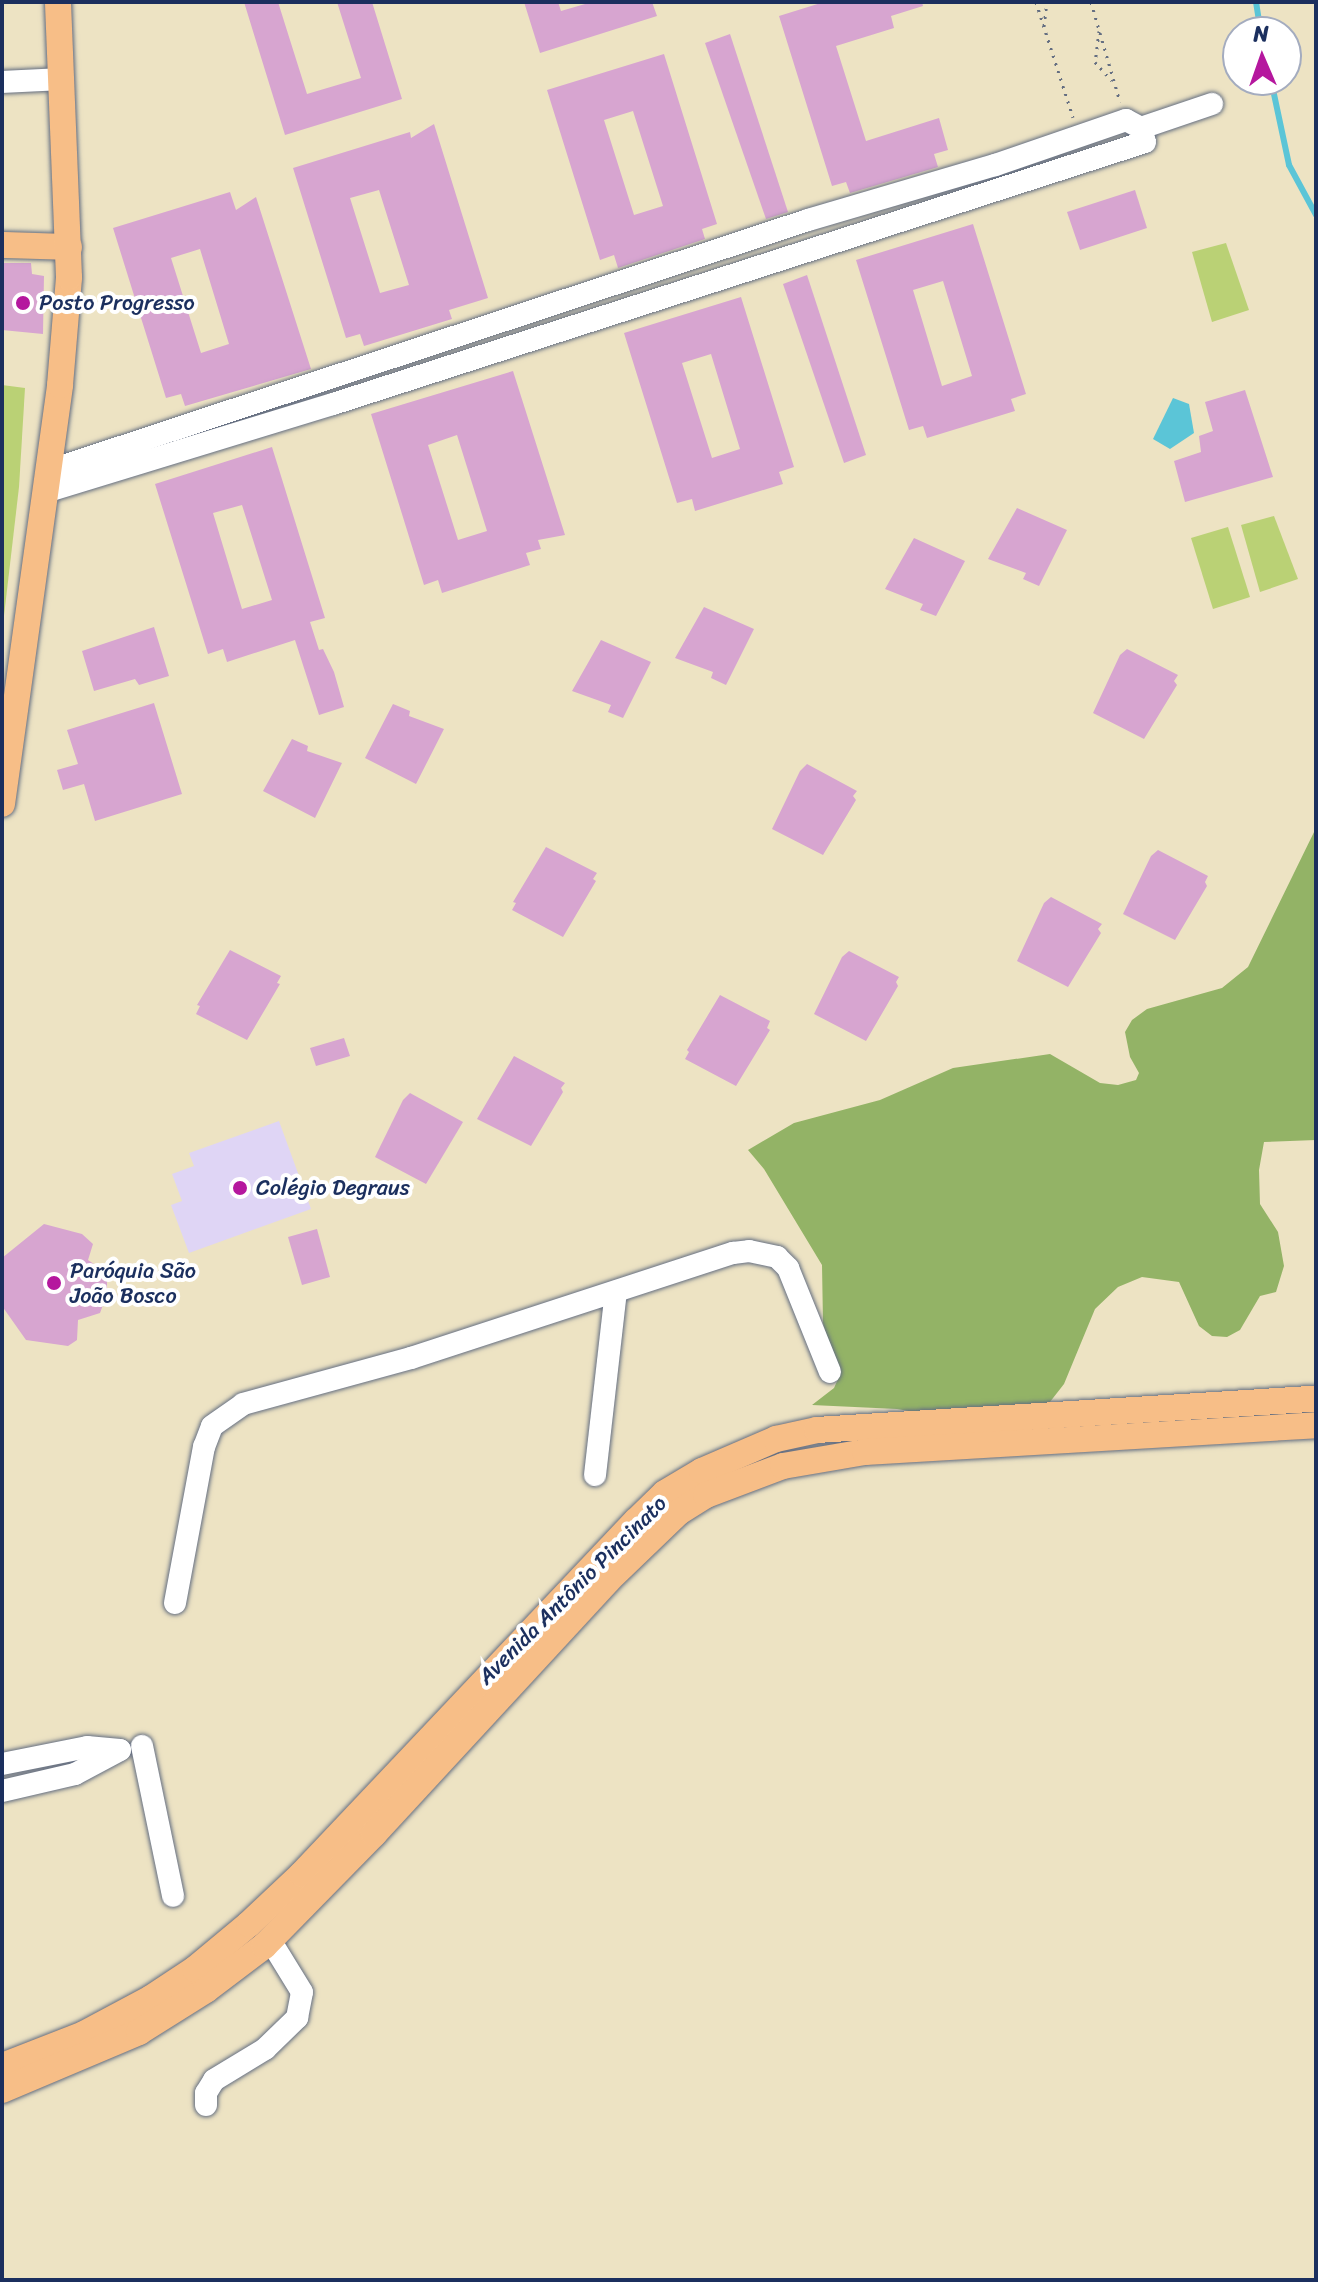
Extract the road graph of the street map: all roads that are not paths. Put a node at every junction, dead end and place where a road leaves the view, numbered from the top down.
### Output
1 (58, 2) edge
2 (62, 79) junction
3 (2, 82) edge
4 (1212, 104) dead end
5 (1137, 130) junction
6 (2, 245) edge
7 (69, 247) junction
8 (144, 451) junction
9 (47, 481) junction
10 (2, 804) edge
11 (616, 1292) junction
12 (830, 1372) dead end
13 (1316, 1399) edge
14 (1316, 1425) edge
15 (595, 1475) dead end
16 (175, 1603) dead end
17 (142, 1746) dead end
18 (2, 1765) edge
19 (2, 1791) edge
20 (173, 1896) dead end
21 (270, 1940) junction
22 (2, 2066) edge
23 (2, 2090) edge
24 (206, 2105) dead end

1 - 2 main road
2 - 3 street
2 - 7 main road
4 - 5 street
5 - 8 street
5 - 8 street
6 - 7 main road
7 - 9 main road
8 - 9 street
9 - 10 main road
11 - 12 street
11 - 15 street
11 - 16 street
13 - 22 main road, Avenida Antônio Pincinato
14 - 21 main road, Avenida Antônio Pincinato
17 - 20 street
18 - 19 street
18 - 19 street
21 - 23 main road, Avenida Antônio Pincinato
21 - 24 street

